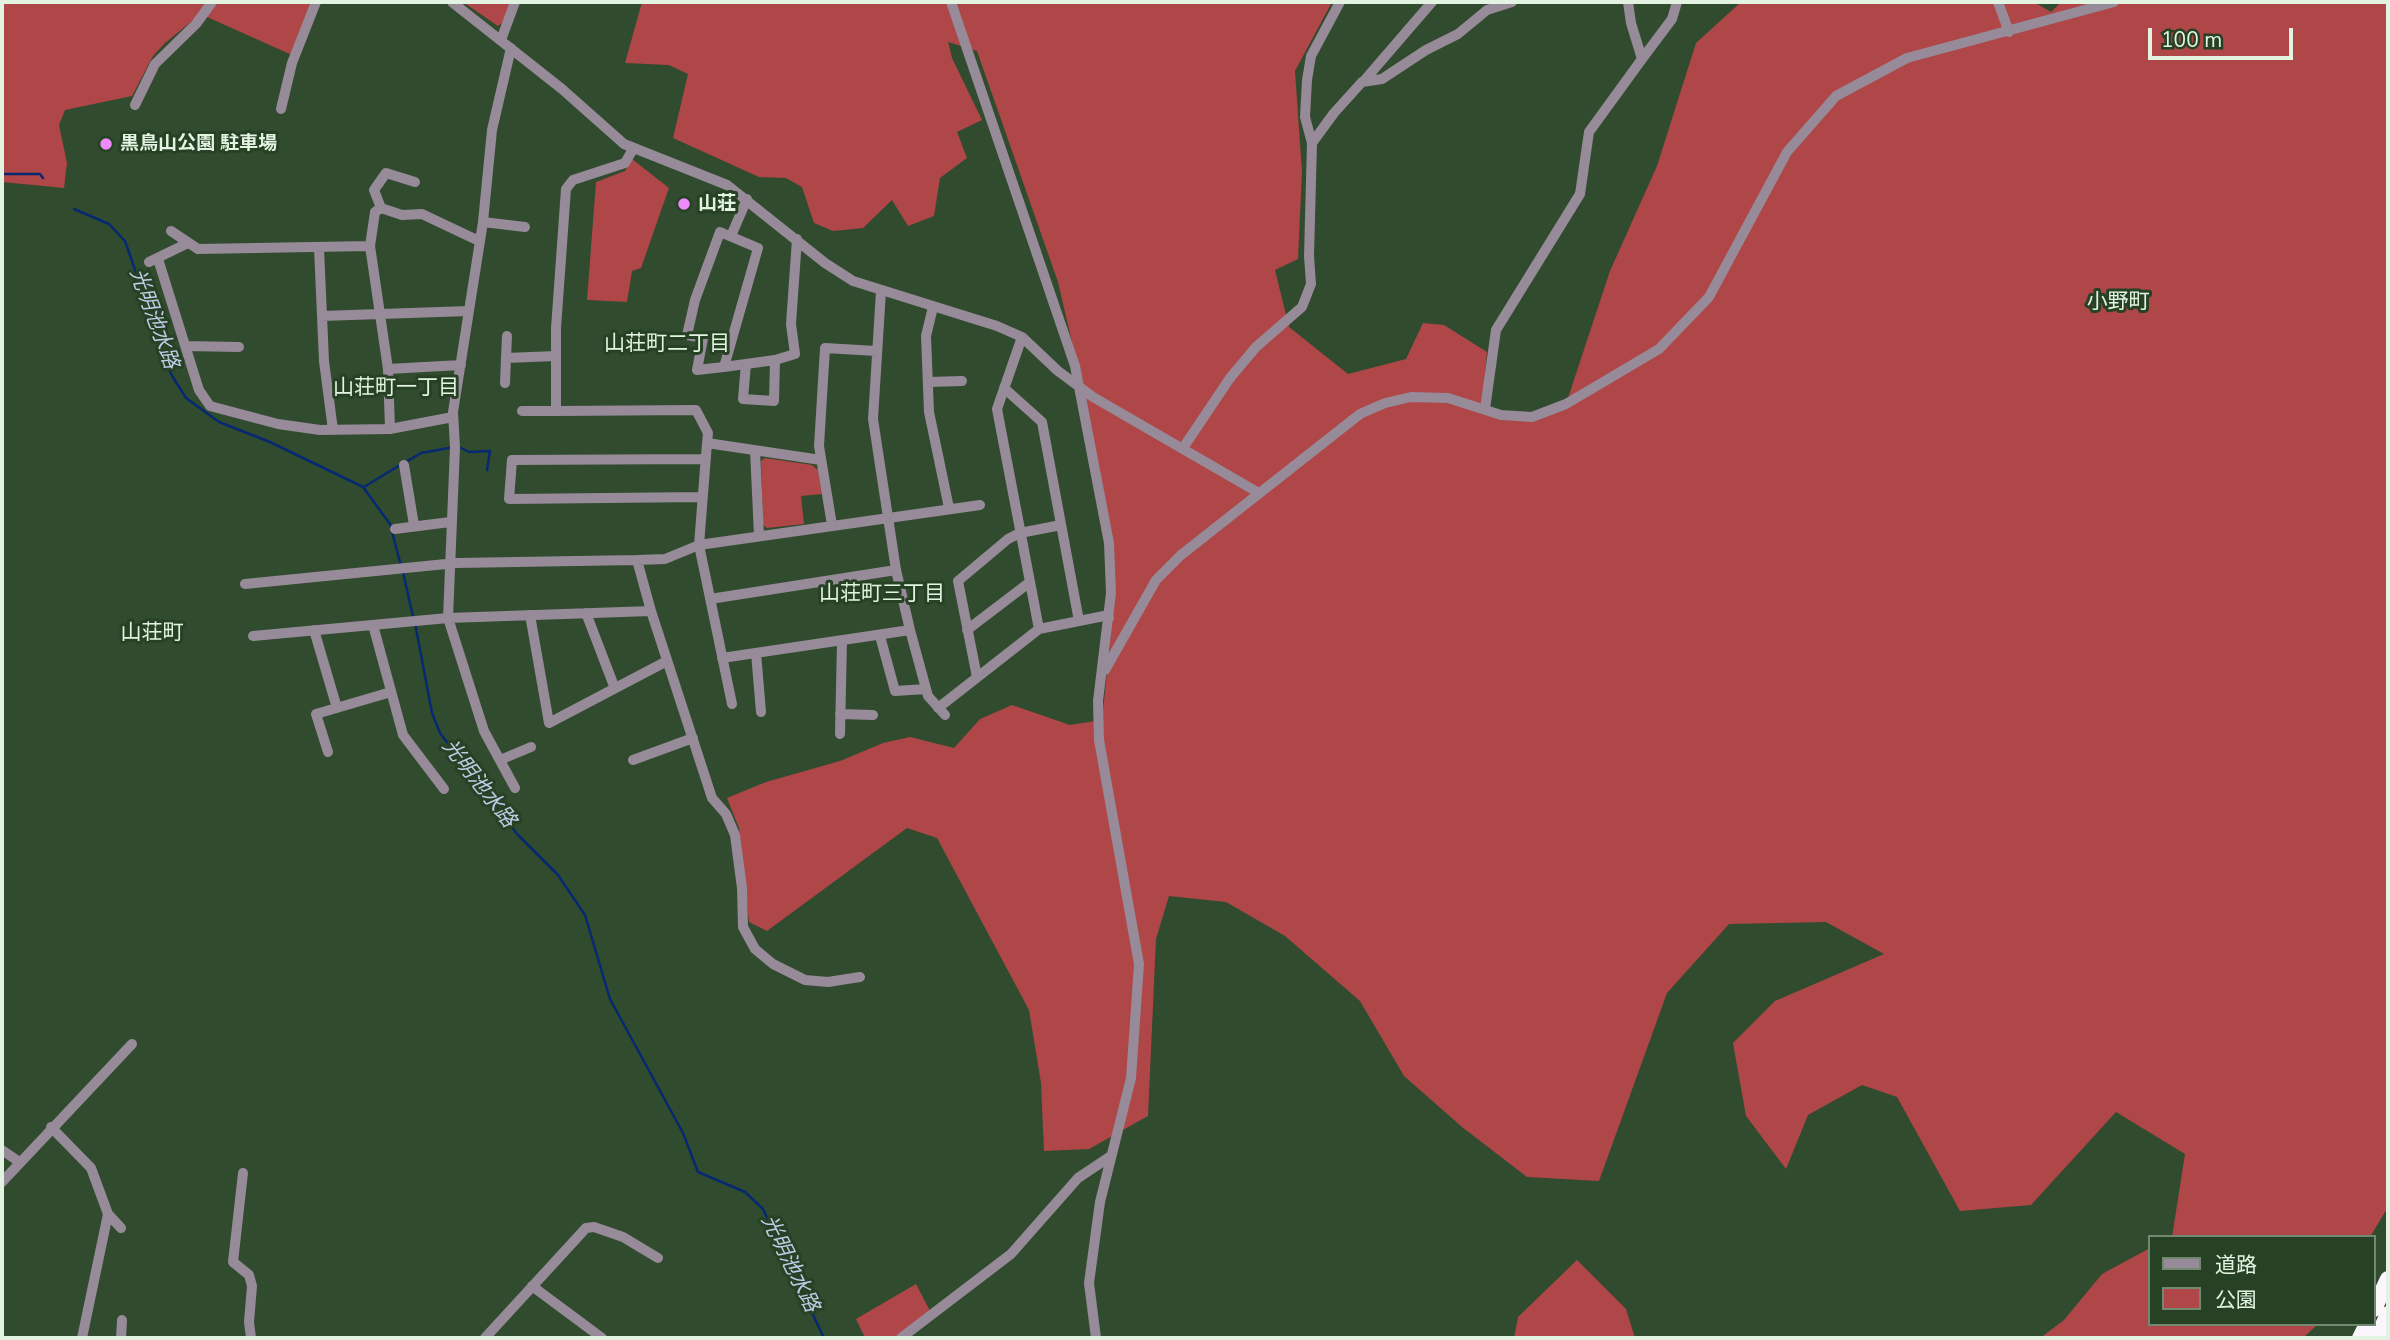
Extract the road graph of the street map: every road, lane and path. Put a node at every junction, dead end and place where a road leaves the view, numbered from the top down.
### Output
1 (212, 2) edge
2 (316, 2) edge
3 (452, 2) edge
4 (514, 2) edge
5 (951, 2) edge
6 (1340, 2) edge
7 (1432, 2) edge
8 (1513, 2) edge
9 (1629, 2) edge
10 (1677, 2) edge
11 (1998, 2) edge
12 (2114, 2) edge
13 (2009, 32) junction
14 (501, 40) junction
15 (511, 48) junction
16 (1642, 60) junction
17 (1362, 82) junction
18 (135, 105) dead end
19 (281, 109) dead end
20 (1312, 143) junction
21 (633, 149) junction
22 (415, 182) dead end
23 (747, 200) junction
24 (381, 208) junction
25 (483, 222) junction
26 (525, 227) dead end
27 (171, 231) dead end
28 (731, 236) junction
29 (797, 239) junction
30 (479, 241) junction
31 (188, 243) junction
32 (370, 246) junction
33 (319, 248) junction
34 (881, 291) junction
35 (933, 307) junction
36 (469, 311) junction
37 (381, 314) junction
38 (322, 316) junction
39 (507, 337) dead end
40 (1022, 337) junction
41 (186, 345) junction
42 (233, 350) dead end
43 (876, 351) junction
44 (556, 356) junction
45 (506, 358) junction
46 (775, 360) junction
47 (746, 364) junction
48 (460, 365) junction
49 (724, 367) junction
50 (388, 369) junction
51 (962, 381) dead end
52 (929, 382) junction
53 (505, 383) dead end
54 (1004, 388) junction
55 (1080, 388) junction
56 (1485, 410) junction
57 (522, 411) dead end
58 (556, 411) junction
59 (453, 417) junction
60 (390, 429) junction
61 (333, 430) junction
62 (707, 443) junction
63 (1183, 448) junction
64 (755, 450) junction
65 (706, 459) junction
66 (821, 460) junction
67 (404, 465) dead end
68 (1259, 493) junction
69 (702, 497) junction
70 (980, 505) dead end
71 (948, 508) junction
72 (888, 517) junction
73 (450, 522) junction
74 (414, 525) junction
75 (832, 525) junction
76 (1061, 525) junction
77 (395, 529) dead end
78 (1020, 533) junction
79 (759, 536) junction
80 (699, 545) junction
81 (637, 560) junction
82 (449, 564) junction
83 (896, 570) junction
84 (1030, 582) junction
85 (246, 584) dead end
86 (710, 599) junction
87 (651, 611) junction
88 (586, 613) junction
89 (530, 615) junction
90 (448, 618) junction
91 (1109, 618) junction
92 (1079, 621) junction
93 (373, 625) junction
94 (1039, 629) junction
95 (314, 630) junction
96 (967, 630) junction
97 (910, 631) junction
98 (253, 636) dead end
99 (880, 636) junction
100 (842, 641) junction
101 (756, 653) junction
102 (722, 658) junction
103 (667, 661) junction
104 (1102, 674) junction
105 (977, 677) junction
106 (614, 686) junction
107 (926, 689) junction
108 (391, 692) junction
109 (732, 704) dead end
110 (337, 708) junction
111 (761, 712) dead end
112 (840, 714) junction
113 (873, 715) dead end
114 (840, 734) dead end
115 (693, 738) junction
116 (531, 746) dead end
117 (328, 752) dead end
118 (500, 760) junction
119 (633, 760) dead end
120 (515, 788) dead end
121 (444, 789) dead end
122 (860, 977) dead end
123 (132, 1044) dead end
124 (51, 1128) junction
125 (2, 1150) edge
126 (1111, 1156) junction
127 (18, 1161) junction
128 (243, 1173) dead end
129 (2, 1182) edge
130 (108, 1214) junction
131 (121, 1228) dead end
132 (658, 1258) dead end
133 (2388, 1279) edge
134 (532, 1286) junction
135 (2376, 1305) edge
136 (2388, 1314) edge
137 (122, 1320) dead end
138 (82, 1338) edge
139 (121, 1338) edge
140 (251, 1338) edge
141 (485, 1338) edge
142 (602, 1338) edge
143 (901, 1338) edge
144 (1096, 1338) edge
145 (2377, 1338) edge

1 - 18 street
2 - 19 street
3 - 14 street
4 - 14 street
5 - 55 street
6 - 20 street
7 - 17 street
8 - 17 street
9 - 16 street
10 - 16 street
11 - 13 street
12 - 13 street
13 - 56 street
14 - 15 street
15 - 21 street
15 - 25 street
16 - 56 street
17 - 20 street
20 - 63 street
21 - 23 street
21 - 44 street
22 - 24 street
23 - 28 street
23 - 29 street
24 - 30 street
24 - 32 street
25 - 26 street
25 - 30 street
27 - 31 street
28 - 49 street
28 - 49 street
29 - 34 street
29 - 46 street
30 - 36 street
31 - 33 street
31 - 41 street
32 - 33 street
32 - 37 street
33 - 38 street
34 - 35 street
34 - 43 street
35 - 40 street
35 - 52 street
36 - 37 street
36 - 48 street
37 - 38 street
37 - 50 street
38 - 61 street
39 - 45 street
40 - 54 street
40 - 55 street
41 - 42 street
41 - 61 street
43 - 66 street
43 - 72 street
44 - 45 street
44 - 58 street
45 - 53 street
46 - 47 street
46 - 47 street
47 - 49 street
48 - 50 street
48 - 59 street
50 - 60 street
51 - 52 street
52 - 71 street
54 - 76 street
54 - 78 street
55 - 63 street
55 - 91 street
56 - 68 street
57 - 58 street
58 - 62 street
59 - 60 street
59 - 73 street
60 - 61 street
62 - 64 street
62 - 65 street
63 - 68 street
64 - 66 street
64 - 79 street
65 - 69 street
65 - 69 street
66 - 75 street
67 - 74 street
68 - 104 street
69 - 80 street
70 - 71 street
71 - 72 street
72 - 75 street
72 - 83 street
73 - 74 street
73 - 82 street
74 - 77 street
75 - 79 street
76 - 78 street
76 - 92 street
78 - 84 street
78 - 96 street
79 - 80 street
80 - 81 street
80 - 86 street
81 - 82 street
81 - 87 street
82 - 85 street
82 - 90 street
83 - 86 street
83 - 97 street
84 - 94 street
84 - 96 street
86 - 102 street
87 - 88 street
87 - 103 street
88 - 89 street
88 - 106 street
89 - 90 street
89 - 106 street
90 - 93 street
90 - 118 street
91 - 92 street
91 - 104 street
92 - 94 street
93 - 95 street
93 - 108 street
94 - 105 street
95 - 98 street
95 - 110 street
96 - 105 street
97 - 99 street
97 - 107 street
99 - 100 street
99 - 107 street
100 - 101 street
100 - 112 street
101 - 102 street
101 - 111 street
102 - 109 street
103 - 106 street
103 - 115 street
104 - 126 street
105 - 107 street
108 - 110 street
108 - 121 street
110 - 117 street
112 - 113 street
112 - 114 street
115 - 119 street
115 - 122 street
116 - 118 street
118 - 120 street
123 - 124 street
124 - 127 street
124 - 130 street
125 - 127 street
126 - 143 street
126 - 144 street
127 - 129 street
128 - 140 street
130 - 131 street
130 - 138 street
132 - 134 street
133 - 135 highway
134 - 141 street
134 - 142 street
136 - 145 highway
137 - 139 street

